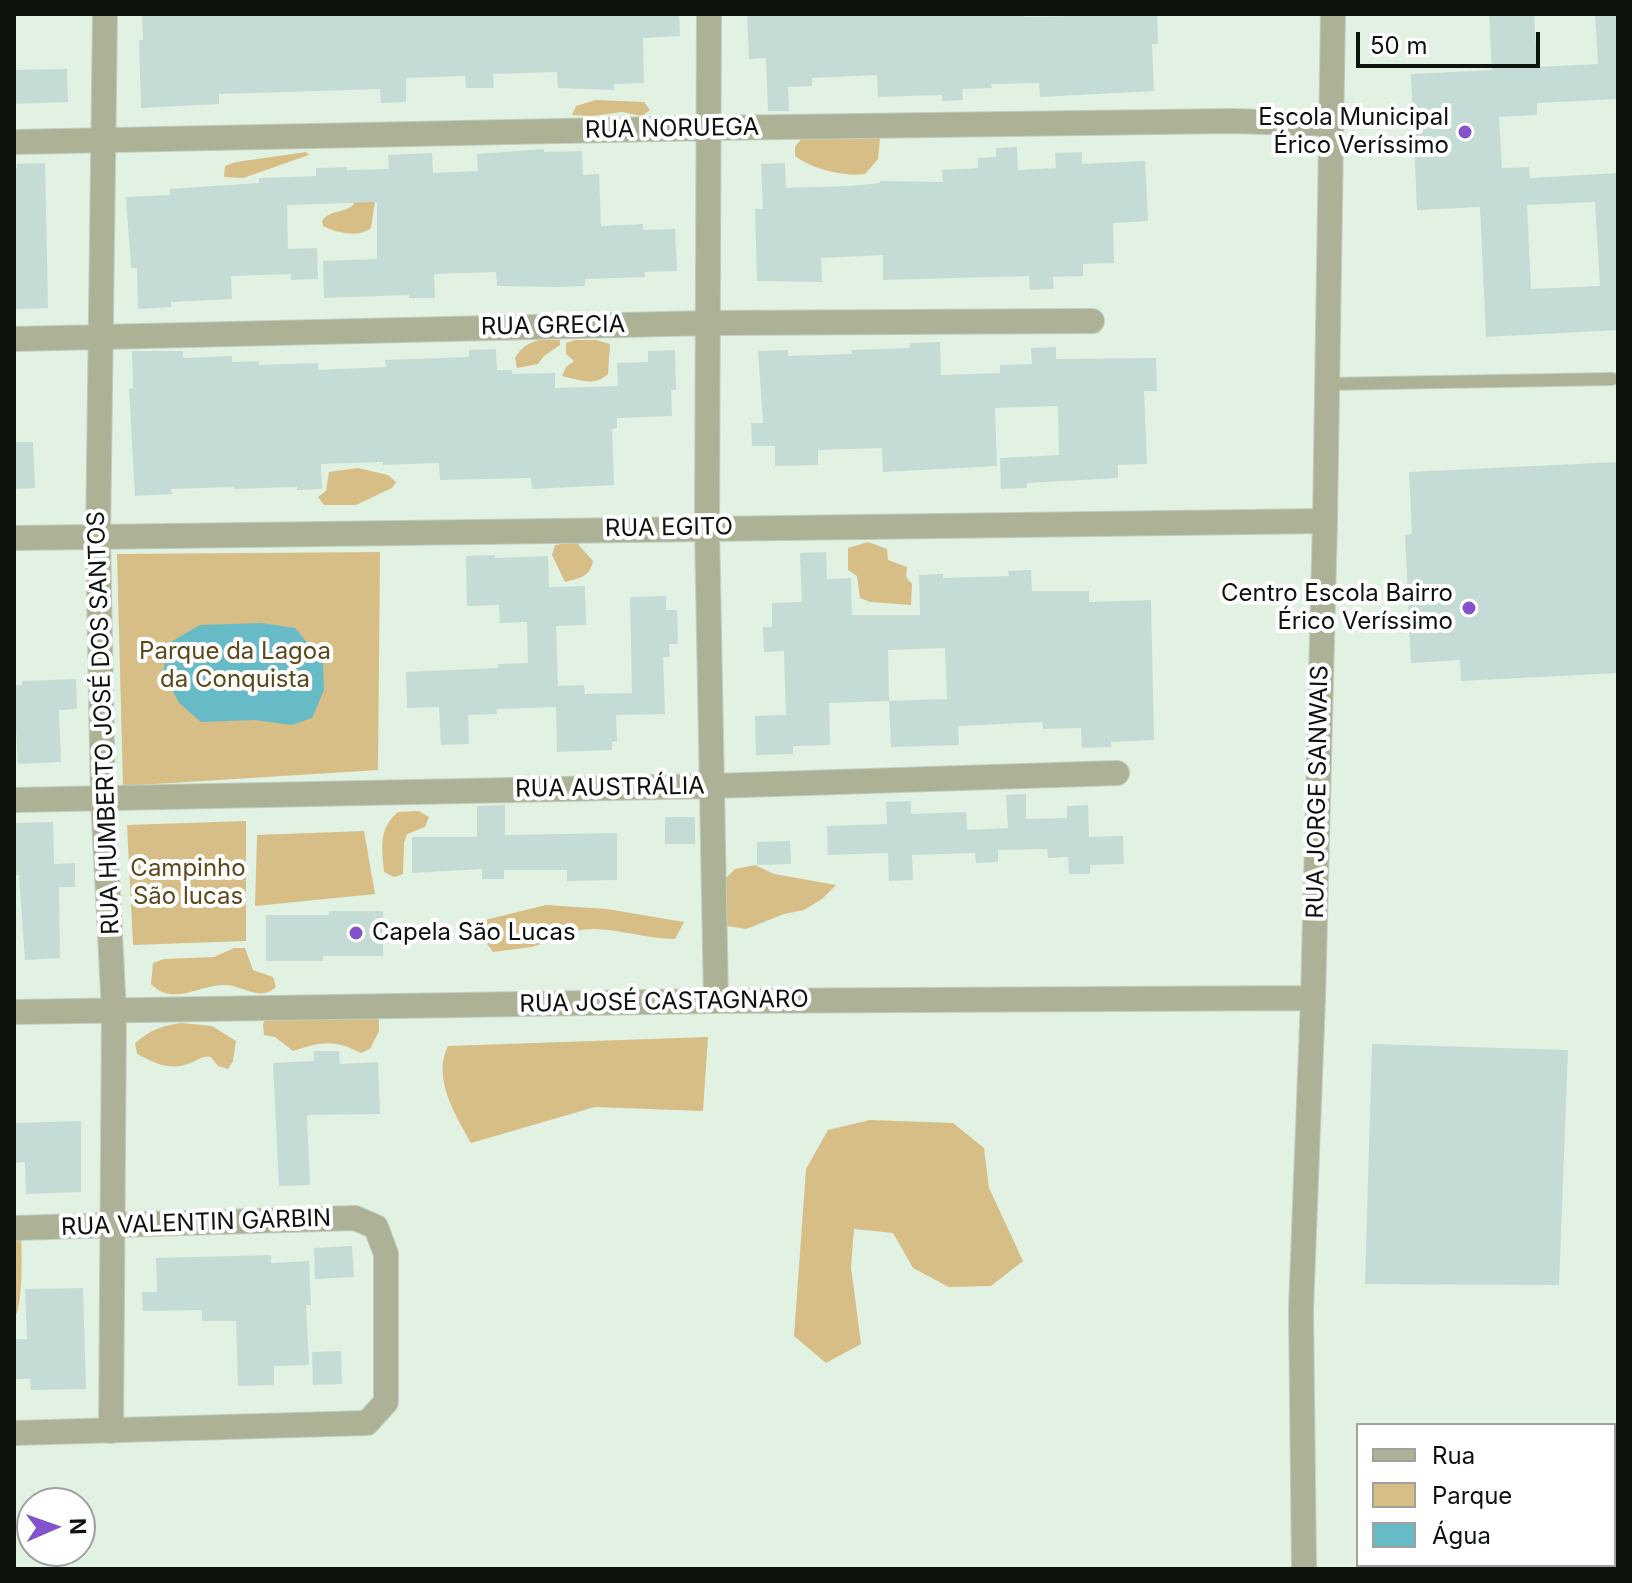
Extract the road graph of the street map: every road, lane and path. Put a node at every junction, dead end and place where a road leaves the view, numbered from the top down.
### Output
1 (105, 14) edge
2 (709, 14) edge
3 (1333, 14) edge
4 (1331, 124) junction
5 (709, 128) junction
6 (102, 141) junction
7 (14, 142) edge
8 (1092, 321) dead end
9 (709, 323) junction
10 (100, 338) junction
11 (14, 339) edge
12 (1612, 379) dead end
13 (1327, 384) junction
14 (1325, 521) junction
15 (707, 528) junction
16 (14, 538) edge
17 (98, 538) junction
18 (1117, 773) dead end
19 (713, 786) junction
20 (103, 799) junction
21 (14, 800) edge
22 (1313, 998) junction
23 (716, 1001) junction
24 (14, 1012) edge
25 (114, 1012) junction
26 (113, 1227) junction
27 (14, 1228) edge
28 (111, 1431) junction
29 (14, 1433) edge
30 (1304, 1569) edge

1 - 6 street, RUA HUMBERTO JOSÉ DOS SANTOS
2 - 5 street
3 - 4 street, RUA JORGE SANWAIS
4 - 5 street, RUA NORUEGA
4 - 13 street, RUA JORGE SANWAIS
5 - 6 street, RUA NORUEGA
5 - 9 street
6 - 7 street, RUA NORUEGA
6 - 10 street, RUA HUMBERTO JOSÉ DOS SANTOS
8 - 9 street, RUA GRECIA
9 - 10 street, RUA GRECIA
9 - 15 street
10 - 11 street, RUA GRECIA
10 - 17 street, RUA HUMBERTO JOSÉ DOS SANTOS
12 - 13 lane
13 - 14 street, RUA JORGE SANWAIS
14 - 15 street, RUA EGITO
14 - 22 street, RUA JORGE SANWAIS
15 - 17 street, RUA EGITO
15 - 19 street
16 - 17 street, RUA EGITO
17 - 20 street, RUA HUMBERTO JOSÉ DOS SANTOS
18 - 19 street, RUA AUSTRÁLIA
19 - 20 street, RUA AUSTRÁLIA
19 - 23 street
20 - 21 street, RUA AUSTRÁLIA
20 - 25 street, RUA HUMBERTO JOSÉ DOS SANTOS
22 - 23 street, RUA JOSÉ CASTAGNARO
22 - 30 street, RUA JORGE SANWAIS
23 - 25 street, RUA JOSÉ CASTAGNARO
24 - 25 street, RUA JOSÉ CASTAGNARO
25 - 26 street, RUA HUMBERTO JOSÉ DOS SANTOS
26 - 27 street, RUA VALENTIN GARBIN
26 - 28 street, RUA HUMBERTO JOSÉ DOS SANTOS
26 - 28 street, RUA VALENTIN GARBIN
28 - 29 street

